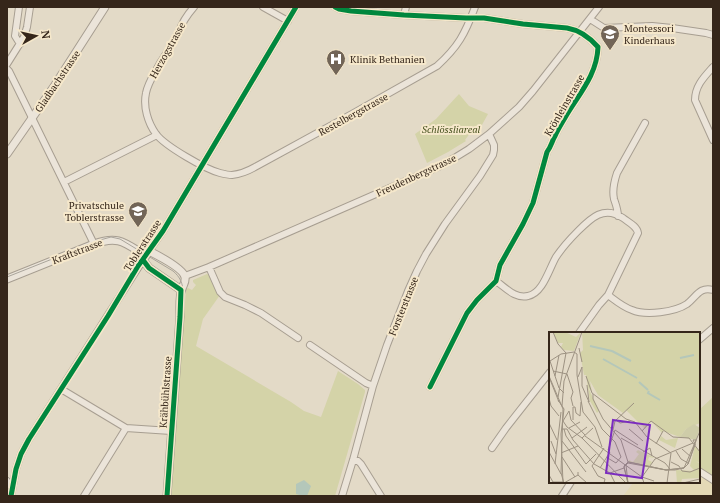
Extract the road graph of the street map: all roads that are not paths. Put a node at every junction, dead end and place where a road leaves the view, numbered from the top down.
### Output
1 (19, 7) edge
2 (30, 7) edge
3 (105, 7) edge
4 (194, 7) edge
5 (263, 7) edge
6 (296, 7) edge
7 (335, 7) edge
8 (406, 7) edge
9 (475, 7) edge
10 (599, 7) edge
11 (404, 15) junction
12 (471, 17) junction
13 (590, 19) junction
14 (288, 21) junction
15 (580, 32) junction
16 (713, 35) edge
17 (20, 44) junction
18 (7, 64) edge
19 (713, 67) edge
20 (7, 69) edge
21 (32, 118) junction
22 (646, 123) dead end
23 (489, 134) junction
24 (157, 136) junction
25 (713, 140) edge
26 (7, 154) edge
27 (202, 165) junction
28 (64, 182) junction
29 (618, 216) junction
30 (94, 244) junction
31 (146, 256) junction
32 (209, 267) junction
33 (185, 276) junction
34 (7, 278) edge
35 (496, 281) junction
36 (181, 290) junction
37 (713, 290) edge
38 (608, 295) junction
39 (713, 328) edge
40 (580, 332) edge
41 (298, 338) dead end
42 (700, 339) edge
43 (310, 345) dead end
44 (430, 370) dead end
45 (549, 373) edge
46 (436, 374) junction
47 (372, 386) junction
48 (430, 386) dead end
49 (61, 389) junction
50 (126, 428) junction
51 (171, 431) junction
52 (492, 448) dead end
53 (353, 460) junction
54 (700, 472) edge
55 (713, 480) edge
56 (7, 481) edge
57 (570, 483) edge
58 (13, 493) edge
59 (84, 496) edge
60 (166, 496) edge
61 (342, 496) edge
62 (381, 496) edge
63 (562, 496) edge

1 - 17 street
2 - 17 street
3 - 21 street, Gladbachstrasse
4 - 24 street, Herzogstrasse
5 - 14 street
6 - 14 street, Toblerstrasse
7 - 11 street
8 - 11 street
9 - 12 street, Restelbergstrasse
10 - 13 street, Freudenbergstrasse
11 - 12 street
12 - 15 street
12 - 27 street, Restelbergstrasse
13 - 15 street, Freudenbergstrasse
13 - 16 street
14 - 27 street, Toblerstrasse
15 - 23 street, Freudenbergstrasse
15 - 35 street, Krönleinstrasse
17 - 18 street
19 - 25 street
20 - 21 street
21 - 26 street, Gladbachstrasse
21 - 28 street
22 - 29 street
23 - 32 street, Freudenbergstrasse
23 - 47 street, Forsterstrasse
24 - 27 street, Herzogstrasse
24 - 28 street
27 - 31 street, Toblerstrasse
28 - 30 street
29 - 35 street
29 - 38 street
30 - 31 street, Kraftstrasse
30 - 34 street, Kraftstrasse
31 - 33 street
31 - 36 street
31 - 49 street, Toblerstrasse
32 - 33 street, Freudenbergstrasse
32 - 41 street
33 - 36 street, Krähbühlstrasse
35 - 46 street
36 - 51 street, Krähbühlstrasse
37 - 38 street
38 - 40 street
39 - 42 street
43 - 47 street
44 - 46 street
45 - 52 street
46 - 48 street
47 - 53 street, Forsterstrasse
49 - 50 street
49 - 58 street, Toblerstrasse
50 - 51 street
50 - 59 street
51 - 60 street, Krähbühlstrasse
53 - 61 street, Forsterstrasse
53 - 62 street
54 - 55 street
56 - 58 street
57 - 63 street

